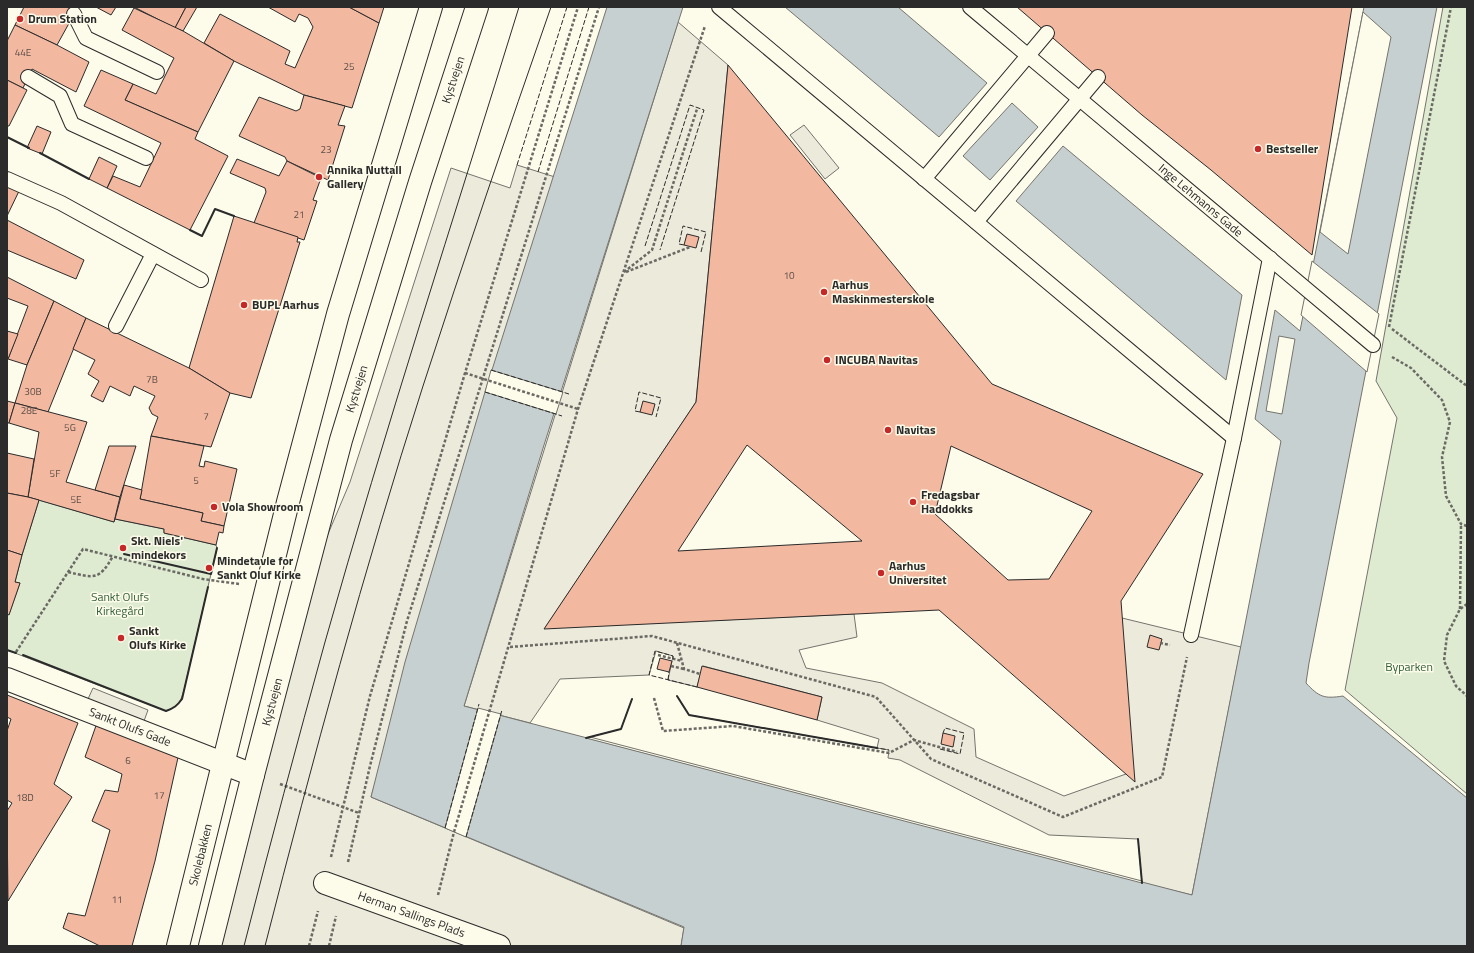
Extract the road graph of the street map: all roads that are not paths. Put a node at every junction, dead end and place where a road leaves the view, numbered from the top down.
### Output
1 (431, 7) edge
2 (477, 7) edge
3 (719, 7) edge
4 (970, 7) edge
5 (74, 14) dead end
6 (1047, 33) dead end
7 (1028, 56) junction
8 (157, 72) dead end
9 (28, 77) dead end
10 (1098, 77) dead end
11 (1079, 99) junction
12 (146, 158) dead end
13 (924, 179) junction
14 (7, 180) edge
15 (976, 222) junction
16 (153, 254) junction
17 (1270, 258) junction
18 (201, 280) dead end
19 (116, 326) dead end
20 (1373, 345) road end
21 (1234, 438) junction
22 (1192, 635) road end
23 (7, 679) edge
24 (223, 764) junction
25 (253, 775) junction
26 (333, 886) road end
27 (178, 946) edge
28 (210, 946) edge
29 (499, 946) edge

1 - 24 street
2 - 25 street, Kystvejen
3 - 13 lane
4 - 7 lane, Inge Lehmanns Gade
5 - 8 lane
6 - 7 lane
7 - 11 lane, Inge Lehmanns Gade
7 - 13 lane
9 - 12 lane
10 - 11 lane
11 - 15 lane
11 - 17 lane, Inge Lehmanns Gade
13 - 15 lane
14 - 16 lane
15 - 21 lane
16 - 18 lane
16 - 19 lane
17 - 20 lane, Inge Lehmanns Gade
17 - 21 lane
21 - 22 lane
23 - 24 street, Sankt Olufs Gade
24 - 25 street, Sankt Olufs Gade
24 - 27 street, Skolebakken
25 - 28 street
26 - 29 street, Herman Sallings Plads

